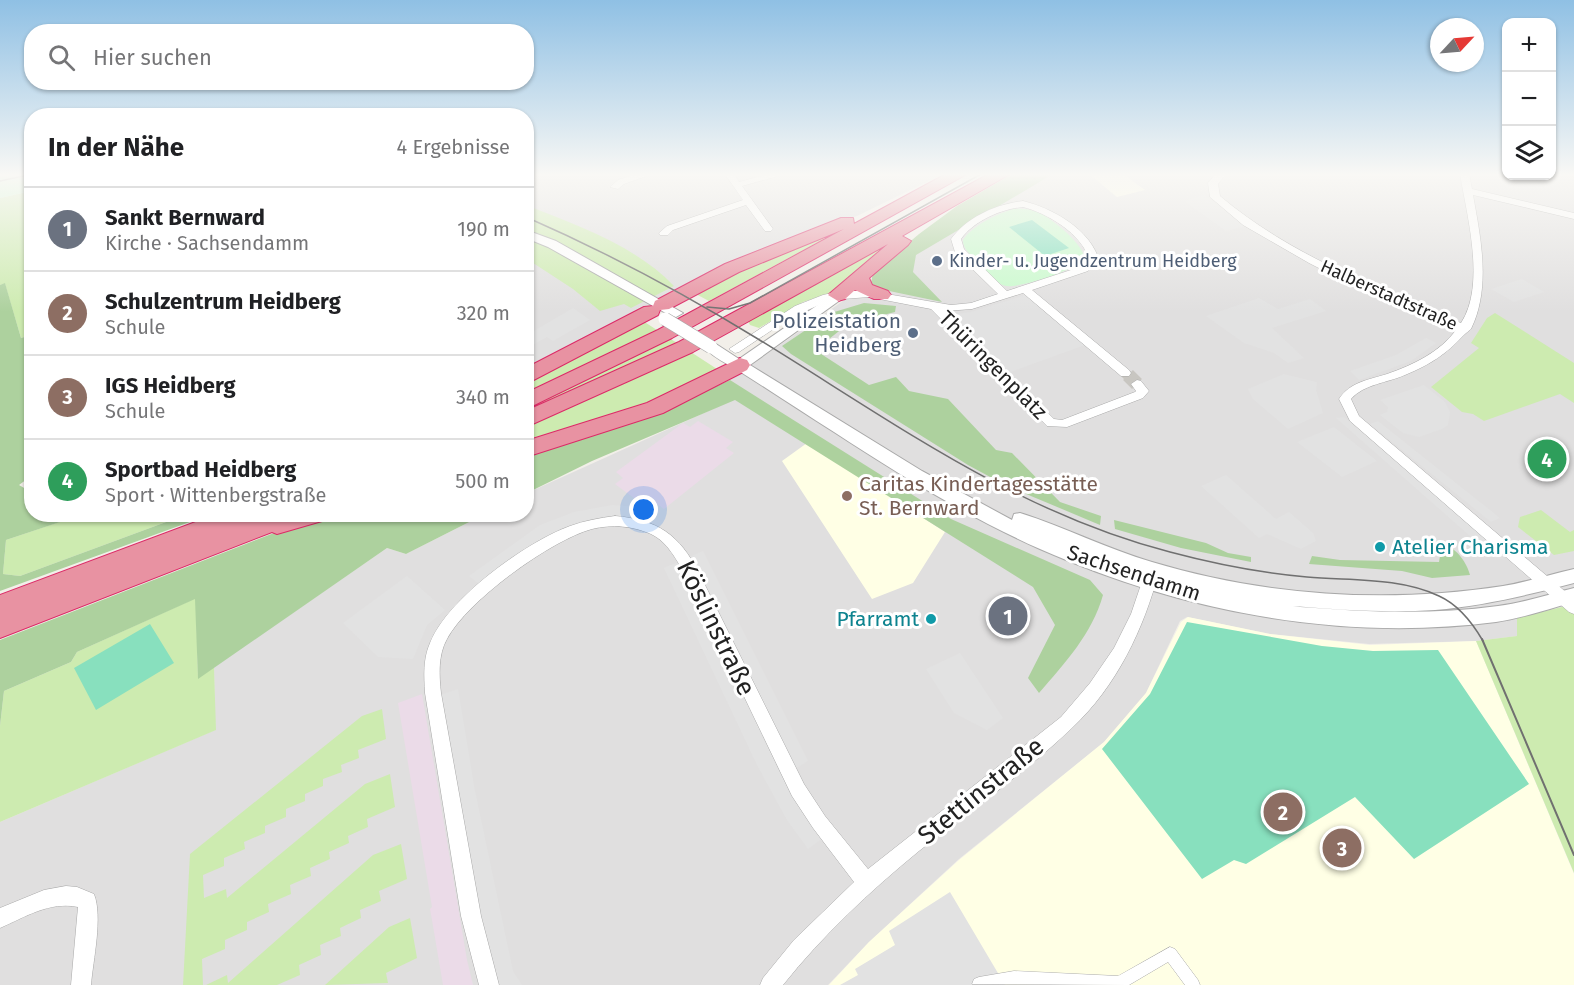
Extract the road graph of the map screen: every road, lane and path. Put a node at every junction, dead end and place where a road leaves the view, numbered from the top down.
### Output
1 (693, 220) edge
2 (762, 220) edge
3 (857, 220) edge
4 (876, 220) edge
5 (920, 220) edge
6 (927, 220) edge
7 (980, 220) edge
8 (1057, 220) edge
9 (1242, 220) edge
10 (1472, 220) edge
11 (768, 229) dead end
12 (664, 233) dead end
13 (534, 238) edge
14 (860, 278) junction
15 (1025, 289) junction
16 (838, 295) junction
17 (1005, 296) junction
18 (890, 297) junction
19 (935, 307) junction
20 (664, 312) junction
21 (815, 312) junction
22 (1465, 329) junction
23 (737, 357) junction
24 (534, 373) edge
25 (1125, 373) tunnel mouth
26 (1137, 384) dead end
27 (534, 398) edge
28 (534, 416) edge
29 (534, 446) edge
30 (246, 523) edge
31 (1151, 576) junction
32 (1574, 576) edge
33 (1548, 584) junction
34 (1570, 600) edge
35 (0, 606) edge
36 (0, 626) edge
37 (867, 883) junction
38 (0, 918) edge
39 (979, 984) edge
40 (81, 985) edge
41 (489, 985) edge
42 (770, 985) edge
43 (1193, 985) edge

1 - 12 street
2 - 11 street
3 - 20 highway
4 - 27 highway
5 - 28 highway
6 - 14 highway
7 - 17 street
8 - 15 street
9 - 22 street, Halberstadtstraße
10 - 22 street
13 - 20 street, Sachsendamm
14 - 16 highway
14 - 18 highway
15 - 17 street
15 - 25 street
16 - 18 street
16 - 21 street
16 - 23 street
17 - 19 street
18 - 19 street
18 - 21 street
19 - 26 street, Thüringenplatz
20 - 23 street, Sachsendamm, bridge
20 - 24 highway
21 - 23 street
22 - 33 street
23 - 29 highway
23 - 31 street, Sachsendamm
30 - 35 highway
30 - 36 highway
31 - 33 street, Sachsendamm
31 - 34 street, Sachsendamm
31 - 37 street, Stettinstraße
32 - 33 street, Sachsendamm
33 - 34 street
37 - 41 street, Köslinstraße
37 - 42 street, Stettinstraße
38 - 40 street
39 - 43 street

